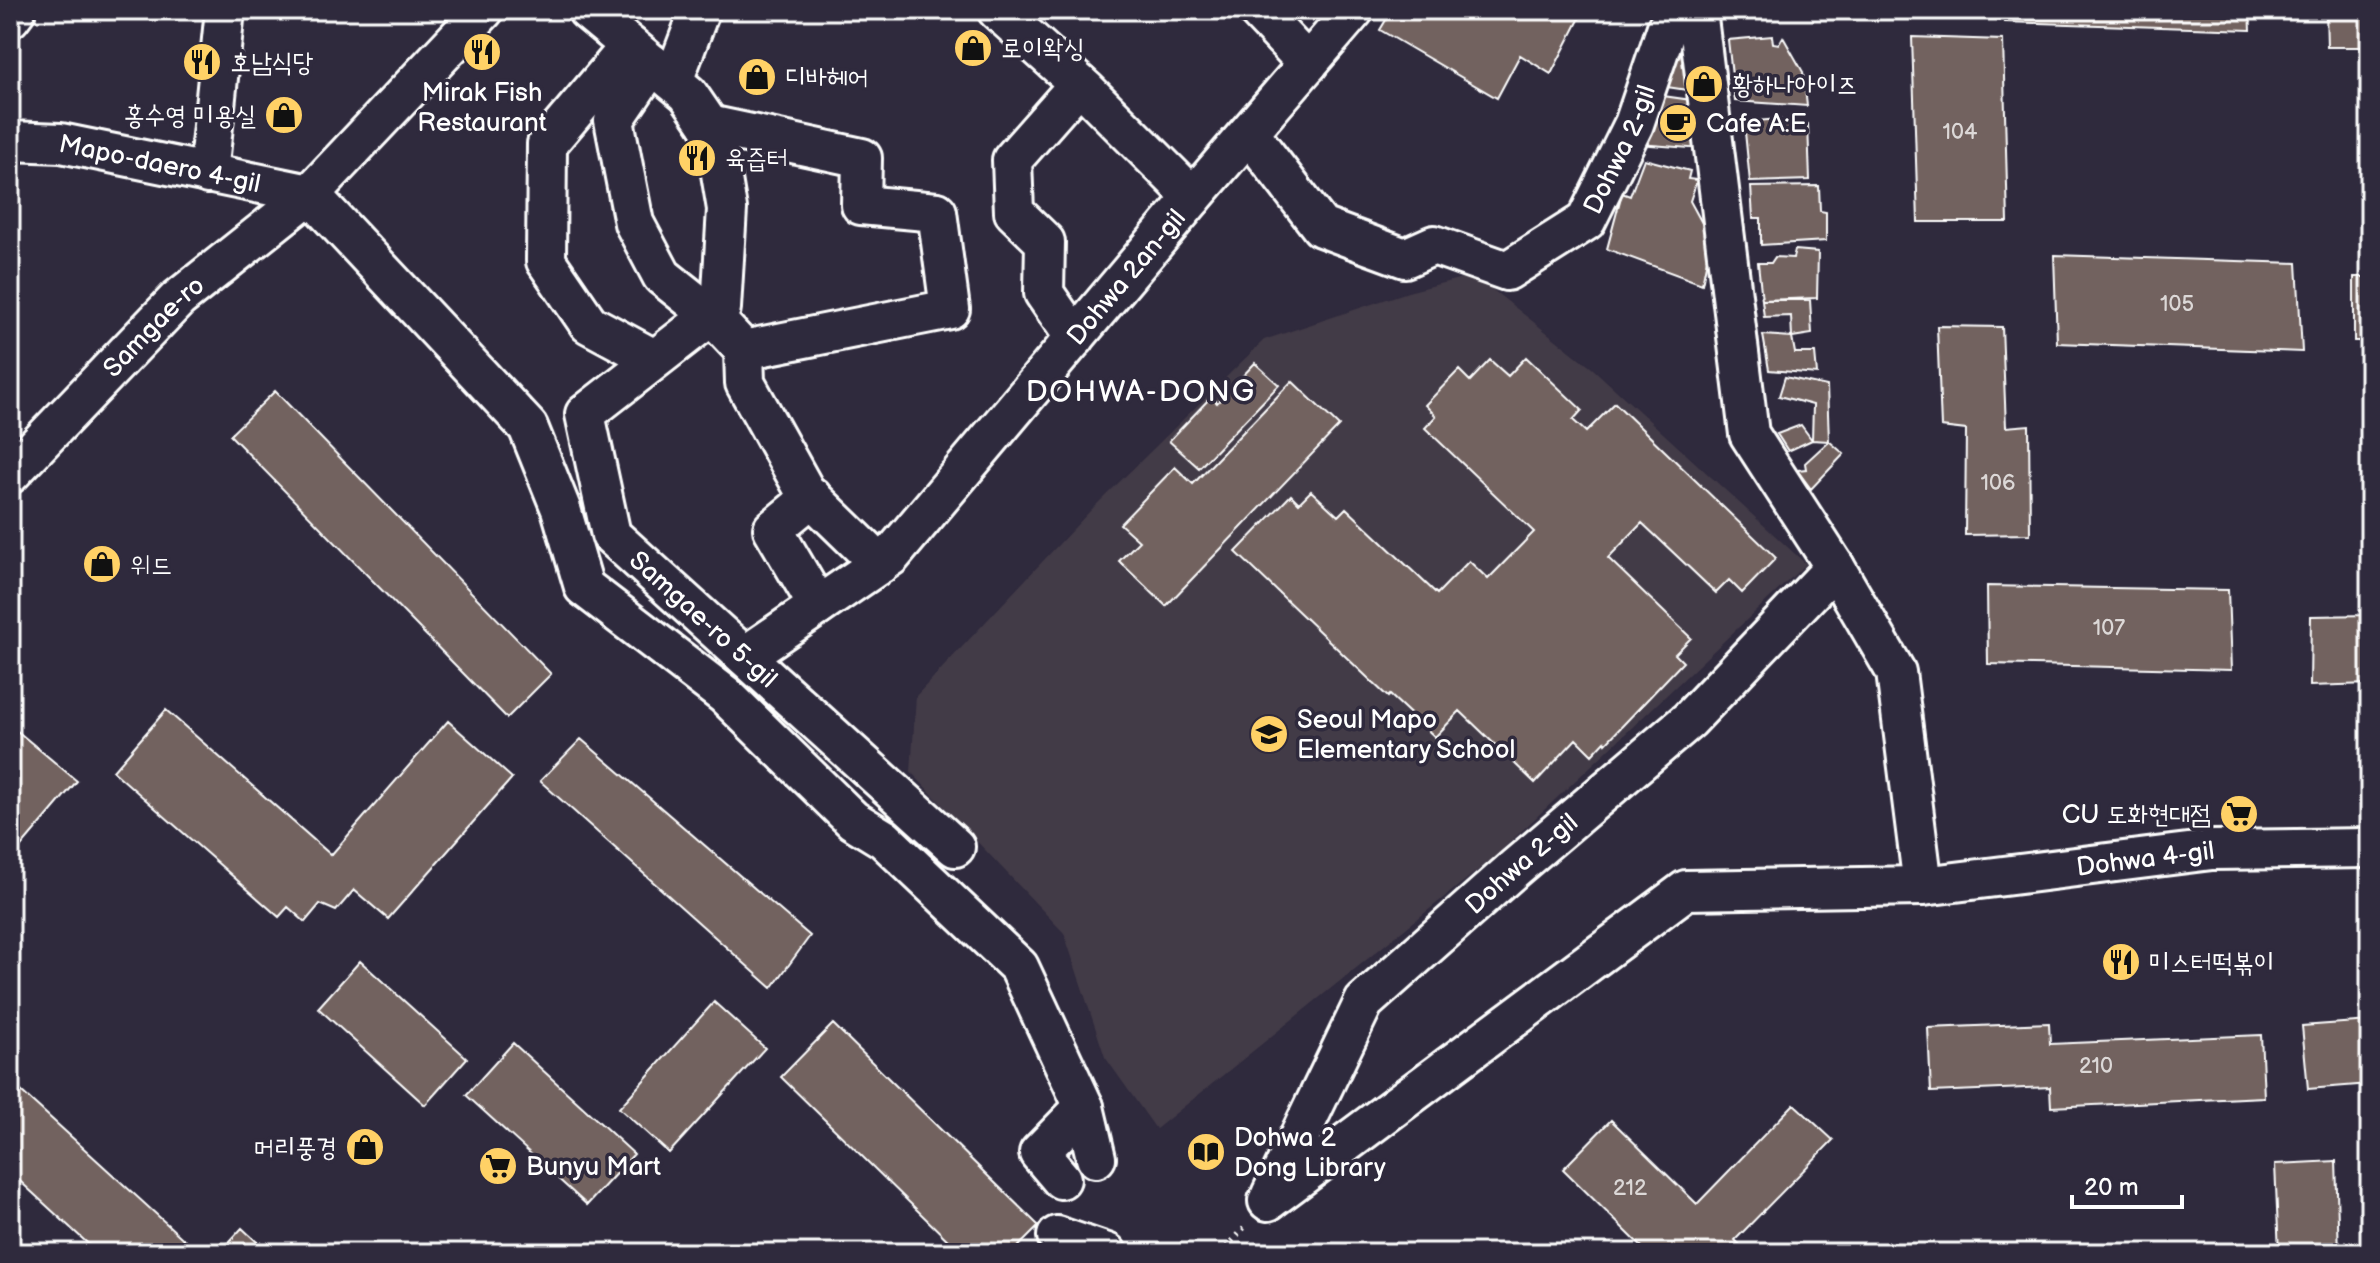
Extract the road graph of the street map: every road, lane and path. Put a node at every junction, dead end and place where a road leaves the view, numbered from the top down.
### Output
1 (16, 10) edge
2 (225, 10) edge
3 (484, 10) edge
4 (587, 10) edge
5 (700, 10) edge
6 (997, 10) edge
7 (1257, 10) edge
8 (1354, 10) edge
9 (1684, 10) edge
10 (1697, 10) edge
11 (10, 18) edge
12 (652, 63) junction
13 (1308, 64) junction
14 (1079, 84) junction
15 (709, 125) junction
16 (1249, 133) junction
17 (10, 141) edge
18 (208, 174) junction
19 (310, 194) junction
20 (1193, 197) junction
21 (711, 315) junction
22 (1075, 338) junction
23 (744, 350) junction
24 (654, 359) junction
25 (10, 474) edge
26 (812, 497) junction
27 (880, 564) junction
28 (1835, 567) junction
29 (818, 606) junction
30 (745, 656) junction
31 (955, 847) dead end
32 (2370, 848) edge
33 (1923, 886) junction
34 (1084, 1107) junction
35 (1096, 1158) dead end
36 (1061, 1179) dead end
37 (1268, 1201) joint
38 (1057, 1236) dead end
39 (1107, 1253) edge

1 - 11 street
2 - 18 street
3 - 19 street, Samgae-ro
4 - 12 street
5 - 12 street
6 - 14 street
7 - 13 street
8 - 13 street, Dohwa 2an-gil
9 - 16 street, Dohwa 2-gil
10 - 28 street
12 - 15 street
12 - 21 street
12 - 24 street
13 - 16 street, Dohwa 2an-gil
14 - 20 street
14 - 22 street
15 - 21 street
15 - 23 street
16 - 20 street, Dohwa 2an-gil
17 - 18 street, Mapo-daero 4-gil
18 - 19 street, Mapo-daero 4-gil
19 - 25 street, Samgae-ro
19 - 34 street
20 - 22 street, Dohwa 2an-gil
21 - 23 street
21 - 24 street, Samgae-ro 5-gil
22 - 27 street, Dohwa 2an-gil
23 - 26 street
24 - 30 street, Samgae-ro 5-gil
26 - 27 street
26 - 29 street
27 - 29 street, Dohwa 2an-gil
28 - 33 street
28 - 37 street, Dohwa 2-gil
29 - 30 street, Dohwa 2an-gil
30 - 31 street, Samgae-ro 5-gil
32 - 33 street, Dohwa 4-gil
33 - 37 street, Dohwa 4-gil
34 - 35 street
34 - 36 street
38 - 39 street

